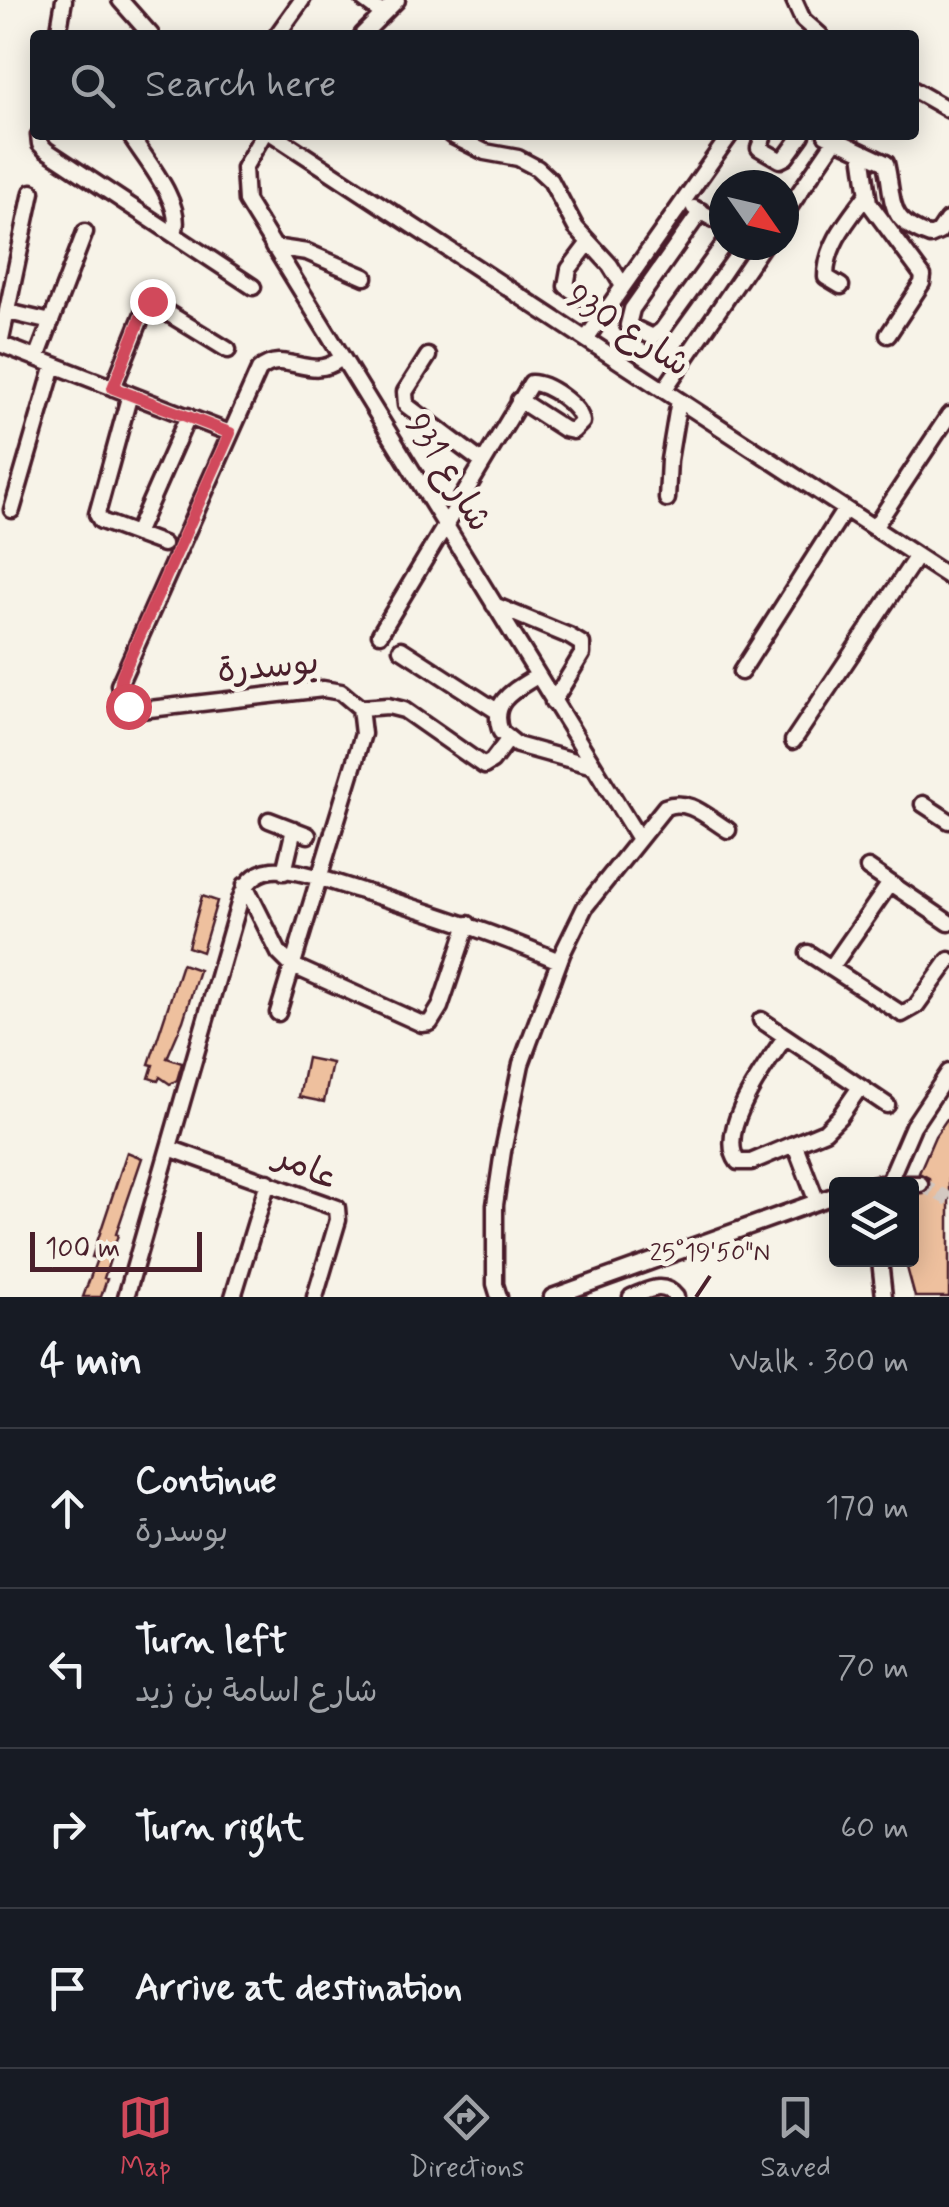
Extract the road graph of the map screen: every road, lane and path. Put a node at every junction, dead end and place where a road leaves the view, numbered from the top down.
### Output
1 (64, 0) edge
2 (120, 0) edge
3 (302, 0) edge
4 (364, 0) edge
5 (396, 0) edge
6 (794, 0) edge
7 (383, 14) junction
8 (802, 20) junction
9 (59, 30) edge
10 (147, 30) edge
11 (281, 30) edge
12 (367, 30) edge
13 (796, 30) edge
14 (814, 30) edge
15 (919, 93) edge
16 (949, 110) edge
17 (40, 140) edge
18 (133, 140) edge
19 (260, 140) edge
20 (282, 140) edge
21 (461, 140) edge
22 (726, 140) edge
23 (762, 140) edge
24 (798, 140) edge
25 (831, 140) edge
26 (838, 140) edge
27 (862, 153) junction
28 (799, 191) edge
29 (32, 192) dead end
30 (866, 196) junction
31 (683, 201) junction
32 (701, 212) junction
33 (709, 217) edge
34 (947, 220) edge
35 (85, 232) dead end
36 (174, 233) junction
37 (588, 244) junction
38 (273, 247) junction
39 (712, 260) edge
40 (752, 260) edge
41 (365, 276) dead end
42 (624, 286) junction
43 (842, 286) dead end
44 (253, 287) dead end
45 (8, 312) junction
46 (604, 313) junction
47 (51, 322) junction
48 (888, 336) dead end
49 (586, 339) junction
50 (0, 344) edge
51 (228, 350) dead end
52 (428, 356) dead end
53 (37, 358) junction
54 (340, 359) junction
55 (54, 365) junction
56 (113, 388) junction
57 (664, 390) junction
58 (130, 394) junction
59 (520, 400) dead end
60 (679, 400) junction
61 (949, 415) edge
62 (188, 416) junction
63 (230, 433) junction
64 (482, 462) junction
65 (667, 499) dead end
66 (845, 508) junction
67 (12, 510) dead end
68 (445, 524) junction
69 (874, 528) junction
70 (136, 534) junction
71 (162, 544) dead end
72 (917, 556) junction
73 (949, 577) edge
74 (494, 604) junction
75 (380, 634) dead end
76 (401, 649) dead end
77 (741, 672) dead end
78 (538, 676) junction
79 (553, 702) junction
80 (360, 708) junction
81 (497, 711) junction
82 (508, 740) junction
83 (794, 740) dead end
84 (593, 766) junction
85 (924, 804) dead end
86 (269, 820) dead end
87 (949, 821) edge
88 (728, 830) dead end
89 (638, 838) junction
90 (868, 868) dead end
91 (284, 872) junction
92 (318, 878) junction
93 (890, 883) junction
94 (245, 885) junction
95 (949, 923) edge
96 (468, 924) junction
97 (808, 953) dead end
98 (559, 960) junction
99 (949, 960) edge
100 (291, 965) junction
101 (831, 968) junction
102 (934, 981) junction
103 (949, 991) edge
104 (278, 1013) dead end
105 (760, 1020) dead end
106 (785, 1037) junction
107 (949, 1072) edge
108 (860, 1086) junction
109 (887, 1105) dead end
110 (795, 1145) junction
111 (168, 1148) junction
112 (894, 1166) junction
113 (888, 1177) edge
114 (910, 1177) edge
115 (268, 1182) junction
116 (829, 1198) edge
117 (817, 1202) junction
118 (881, 1267) edge
119 (126, 1297) edge
120 (233, 1297) edge
121 (315, 1297) edge
122 (499, 1297) edge
123 (552, 1297) edge
124 (631, 1297) edge
125 (676, 1297) edge
126 (884, 1297) edge

1 - 9 street
2 - 10 street
3 - 11 street
4 - 7 street
5 - 7 street
6 - 8 street
7 - 12 street
8 - 13 street
8 - 14 street
15 - 16 street
17 - 36 street
18 - 36 street
19 - 38 street, شارع 931
20 - 49 street, شارع 930
21 - 37 street
22 - 31 street
23 - 24 street
25 - 28 street
26 - 27 street
27 - 30 street
27 - 34 street
29 - 45 street
30 - 43 street
30 - 48 street
31 - 32 street
31 - 42 street
32 - 33 street
32 - 39 street
35 - 47 street
36 - 44 street
37 - 42 street
37 - 46 street
38 - 41 street
38 - 54 street, شارع 931
40 - 57 street
42 - 46 street
45 - 47 street
45 - 50 street
46 - 49 street
47 - 53 street
49 - 57 street, شارع 930
50 - 53 street
51 - 56 street
52 - 64 street
53 - 55 street
54 - 63 street, بوسدرة
54 - 68 street, شارع 931
55 - 56 street
55 - 67 street
56 - 58 street
57 - 60 street, شارع 930
58 - 62 street
58 - 70 street
59 - 64 street
60 - 65 street
60 - 66 street, شارع 930
61 - 69 street
62 - 63 street
62 - 70 street
63 - 80 street, بوسدرة
64 - 68 street
66 - 69 street, شارع 930
66 - 77 street
68 - 74 street, شارع 931
68 - 75 street
69 - 72 street, شارع 930
70 - 71 street
72 - 73 street, شارع 930
72 - 83 street
74 - 78 street, شارع 931
74 - 79 street
76 - 81 street
78 - 79 street, شارع 931
78 - 81 street
79 - 84 street, شارع 931
80 - 82 street
80 - 92 street, بوسدرة
81 - 82 street
82 - 84 street
84 - 89 street, شارع 931
85 - 87 street
86 - 91 street
88 - 89 street
89 - 98 street
90 - 93 street
91 - 92 street
91 - 94 street
92 - 96 street
92 - 100 street, بوسدرة
93 - 95 street
93 - 101 street
94 - 100 street
94 - 111 street
96 - 98 street
96 - 100 street
97 - 101 street
98 - 122 street
99 - 102 street
100 - 104 street, بوسدرة
101 - 102 street
102 - 103 street
105 - 106 street
106 - 108 street
106 - 110 street
107 - 112 street
108 - 109 street
108 - 110 street
110 - 117 street
111 - 115 street, عامر
111 - 119 street
112 - 113 street
112 - 114 street
115 - 120 street
115 - 121 street, عامر
116 - 117 street
117 - 123 street
118 - 126 street
124 - 125 street

